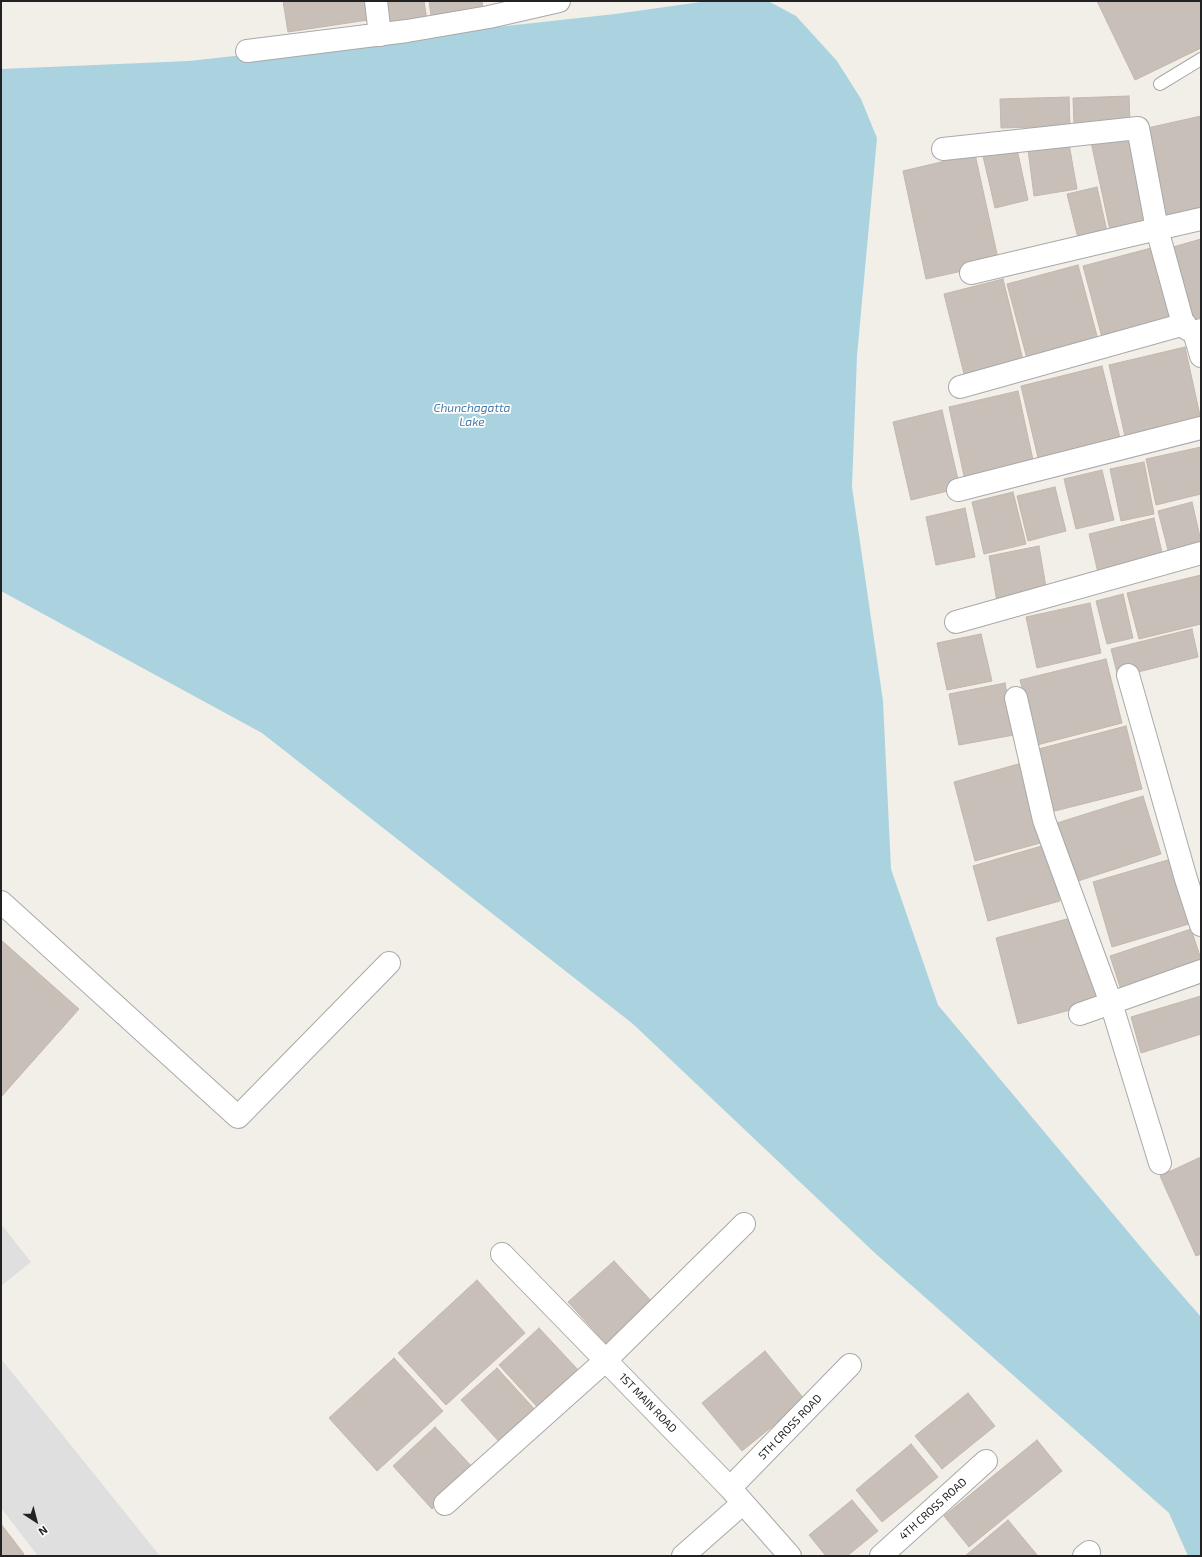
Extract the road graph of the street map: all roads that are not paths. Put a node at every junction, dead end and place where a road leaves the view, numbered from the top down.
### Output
1 (376, 1) edge
2 (559, 1) edge
3 (380, 35) junction
4 (247, 50) dead end
5 (1201, 59) edge
6 (1160, 84) dead end
7 (943, 149) dead end
8 (1201, 219) edge
9 (1157, 229) junction
10 (971, 273) dead end
11 (1193, 329) edge
12 (1201, 356) edge
13 (960, 387) dead end
14 (1201, 428) edge
15 (958, 490) dead end
16 (1201, 554) edge
17 (956, 622) dead end
18 (1128, 675) dead end
19 (1016, 698) dead end
20 (1, 902) edge
21 (1201, 925) edge
22 (389, 963) dead end
23 (1201, 971) edge
24 (1111, 1003) junction
25 (1080, 1014) dead end
26 (1160, 1163) dead end
27 (744, 1224) dead end
28 (502, 1254) dead end
29 (606, 1360) junction
30 (850, 1365) dead end
31 (986, 1461) dead end
32 (737, 1496) junction
33 (445, 1504) dead end
34 (683, 1556) edge
35 (790, 1556) edge
36 (881, 1556) edge

1 - 3 street
2 - 3 street
3 - 4 street
5 - 6 lane
7 - 9 street
8 - 9 street
9 - 10 street
9 - 11 street
11 - 12 street
11 - 13 street
14 - 15 street
16 - 17 street
18 - 21 street
19 - 24 street
20 - 22 street
23 - 24 street
24 - 25 street
24 - 26 street
27 - 29 street
28 - 29 street, 1ST MAIN ROAD
29 - 32 street, 1ST MAIN ROAD
29 - 33 street
30 - 32 street, 5TH CROSS ROAD
31 - 36 street, 4TH CROSS ROAD
32 - 34 street, 5TH CROSS ROAD
32 - 35 street, 1ST MAIN ROAD

